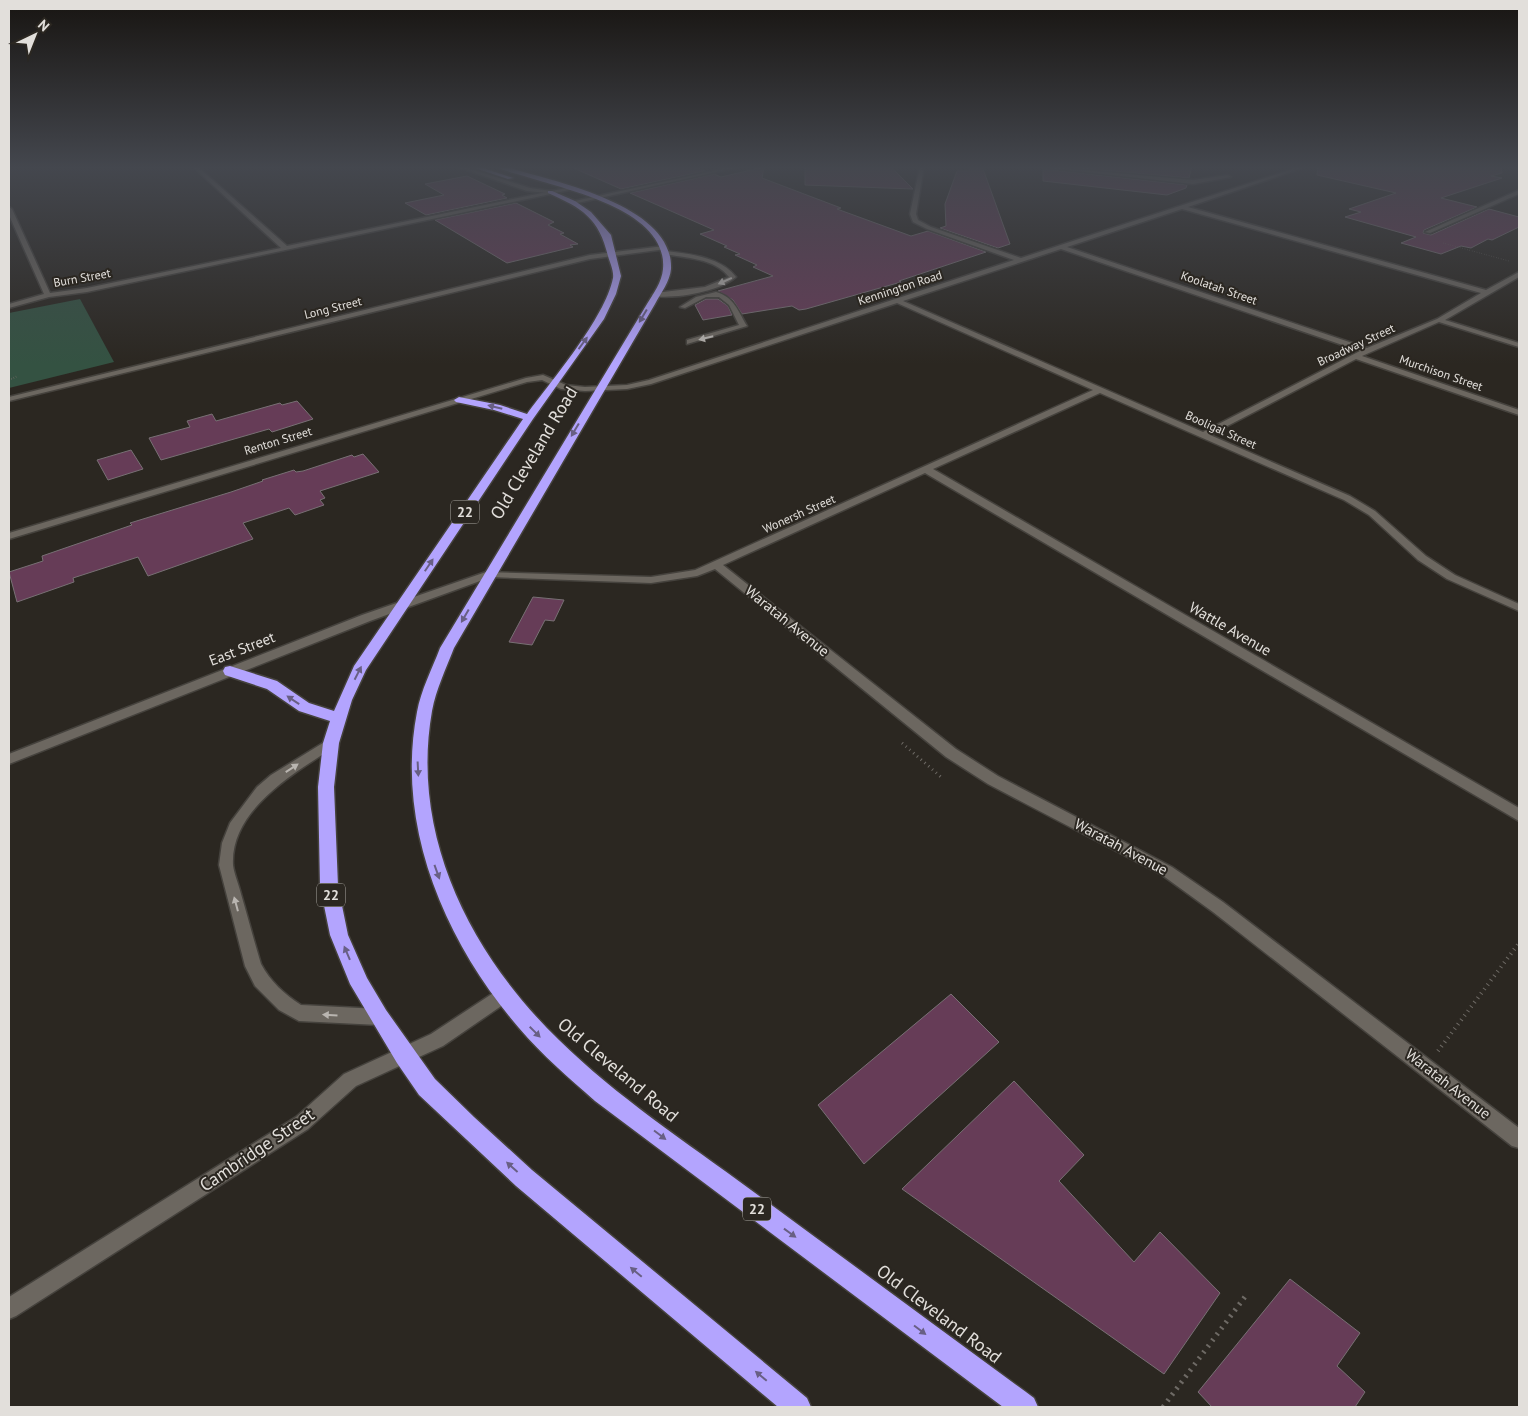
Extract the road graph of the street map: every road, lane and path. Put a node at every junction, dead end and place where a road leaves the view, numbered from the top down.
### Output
1 (19, 232) edge
2 (267, 232) edge
3 (365, 232) edge
4 (605, 232) edge
5 (655, 232) edge
6 (941, 232) edge
7 (1107, 232) edge
8 (1271, 232) edge
9 (1428, 232) edge
10 (1062, 247) junction
11 (286, 249) junction
12 (665, 251) junction
13 (613, 253) junction
14 (1020, 260) junction
15 (1514, 262) dead end
16 (1519, 274) edge
17 (1485, 292) junction
18 (48, 295) junction
19 (655, 295) junction
20 (897, 301) junction
21 (9, 306) edge
22 (683, 307) dead end
23 (1438, 320) junction
24 (690, 342) dead end
25 (1519, 344) edge
26 (1368, 351) junction
27 (1355, 356) junction
28 (18, 376) dead end
29 (9, 380) edge
30 (554, 382) junction
31 (600, 388) junction
32 (1100, 390) junction
33 (9, 399) edge
34 (459, 400) junction
35 (1519, 412) edge
36 (529, 418) junction
37 (1202, 435) junction
38 (926, 470) junction
39 (9, 536) edge
40 (718, 565) junction
41 (490, 574) junction
42 (401, 605) junction
43 (1519, 608) edge
44 (230, 671) junction
45 (338, 718) junction
46 (331, 743) junction
47 (902, 744) dead end
48 (9, 759) edge
49 (941, 778) dead end
50 (1519, 815) edge
51 (1519, 943) edge
52 (504, 994) junction
53 (379, 1017) junction
54 (404, 1056) junction
55 (1426, 1067) junction
56 (1519, 1139) edge
57 (1247, 1294) dead end
58 (9, 1309) edge
59 (798, 1407) edge
60 (1024, 1407) edge
61 (1163, 1407) edge

1 - 18 street
2 - 11 street
3 - 11 street, Burn Street
4 - 13 highway, Old Cleveland Road / 22
5 - 12 highway
6 - 14 street
7 - 10 street, Kennington Road
8 - 17 street
9 - 15 path
10 - 14 street, Kennington Road
10 - 26 street, Koolatah Street
11 - 18 street, Burn Street
12 - 13 street, Long Street
12 - 19 highway, Old Cleveland Road / 22
12 -> 19 street
30 -> 13 highway, Old Cleveland Road / 22
13 - 33 street, Long Street
14 - 20 street, Kennington Road
16 - 17 street, Broadway Street
17 - 23 street, Broadway Street
18 - 21 street, Burn Street
19 -> 31 highway, Old Cleveland Road / 22
20 - 31 street, Kennington Road
20 - 32 street, Booligal Street
22 -> 24 street
23 - 25 street
23 - 26 street, Broadway Street
26 - 27 street, Broadway Street
27 - 35 street, Murchison Street
27 - 37 street, Broadway Street
28 - 29 path
30 - 31 street, Kennington Road
30 - 34 street, Renton Street
30 - 36 highway, Old Cleveland Road / 22
31 -> 41 highway, Old Cleveland Road / 22
32 - 37 street, Booligal Street
32 - 38 street, Wonersh Street
36 -> 34 highway
34 - 39 street, Renton Street
42 -> 36 highway, Old Cleveland Road / 22
37 - 43 street, Booligal Street
38 - 40 street, Wonersh Street
38 - 50 street, Wattle Avenue
40 - 41 street, Wonersh Street
40 - 55 street, Waratah Avenue
41 - 42 street, East Street
41 -> 52 highway, Old Cleveland Road / 22
42 - 44 street, East Street
45 -> 42 highway, Old Cleveland Road / 22
45 -> 44 highway
44 - 48 street, East Street
45 - 46 highway, Old Cleveland Road / 22
53 -> 46 highway, Old Cleveland Road / 22
53 -> 46 street
47 - 49 path
51 - 55 path
52 - 54 street, Cambridge Street
52 -> 60 highway, Old Cleveland Road / 22
53 - 54 highway, Old Cleveland Road / 22
54 - 58 street, Cambridge Street
59 -> 54 highway, Old Cleveland Road / 22
55 - 56 street, Waratah Avenue
57 - 61 path

